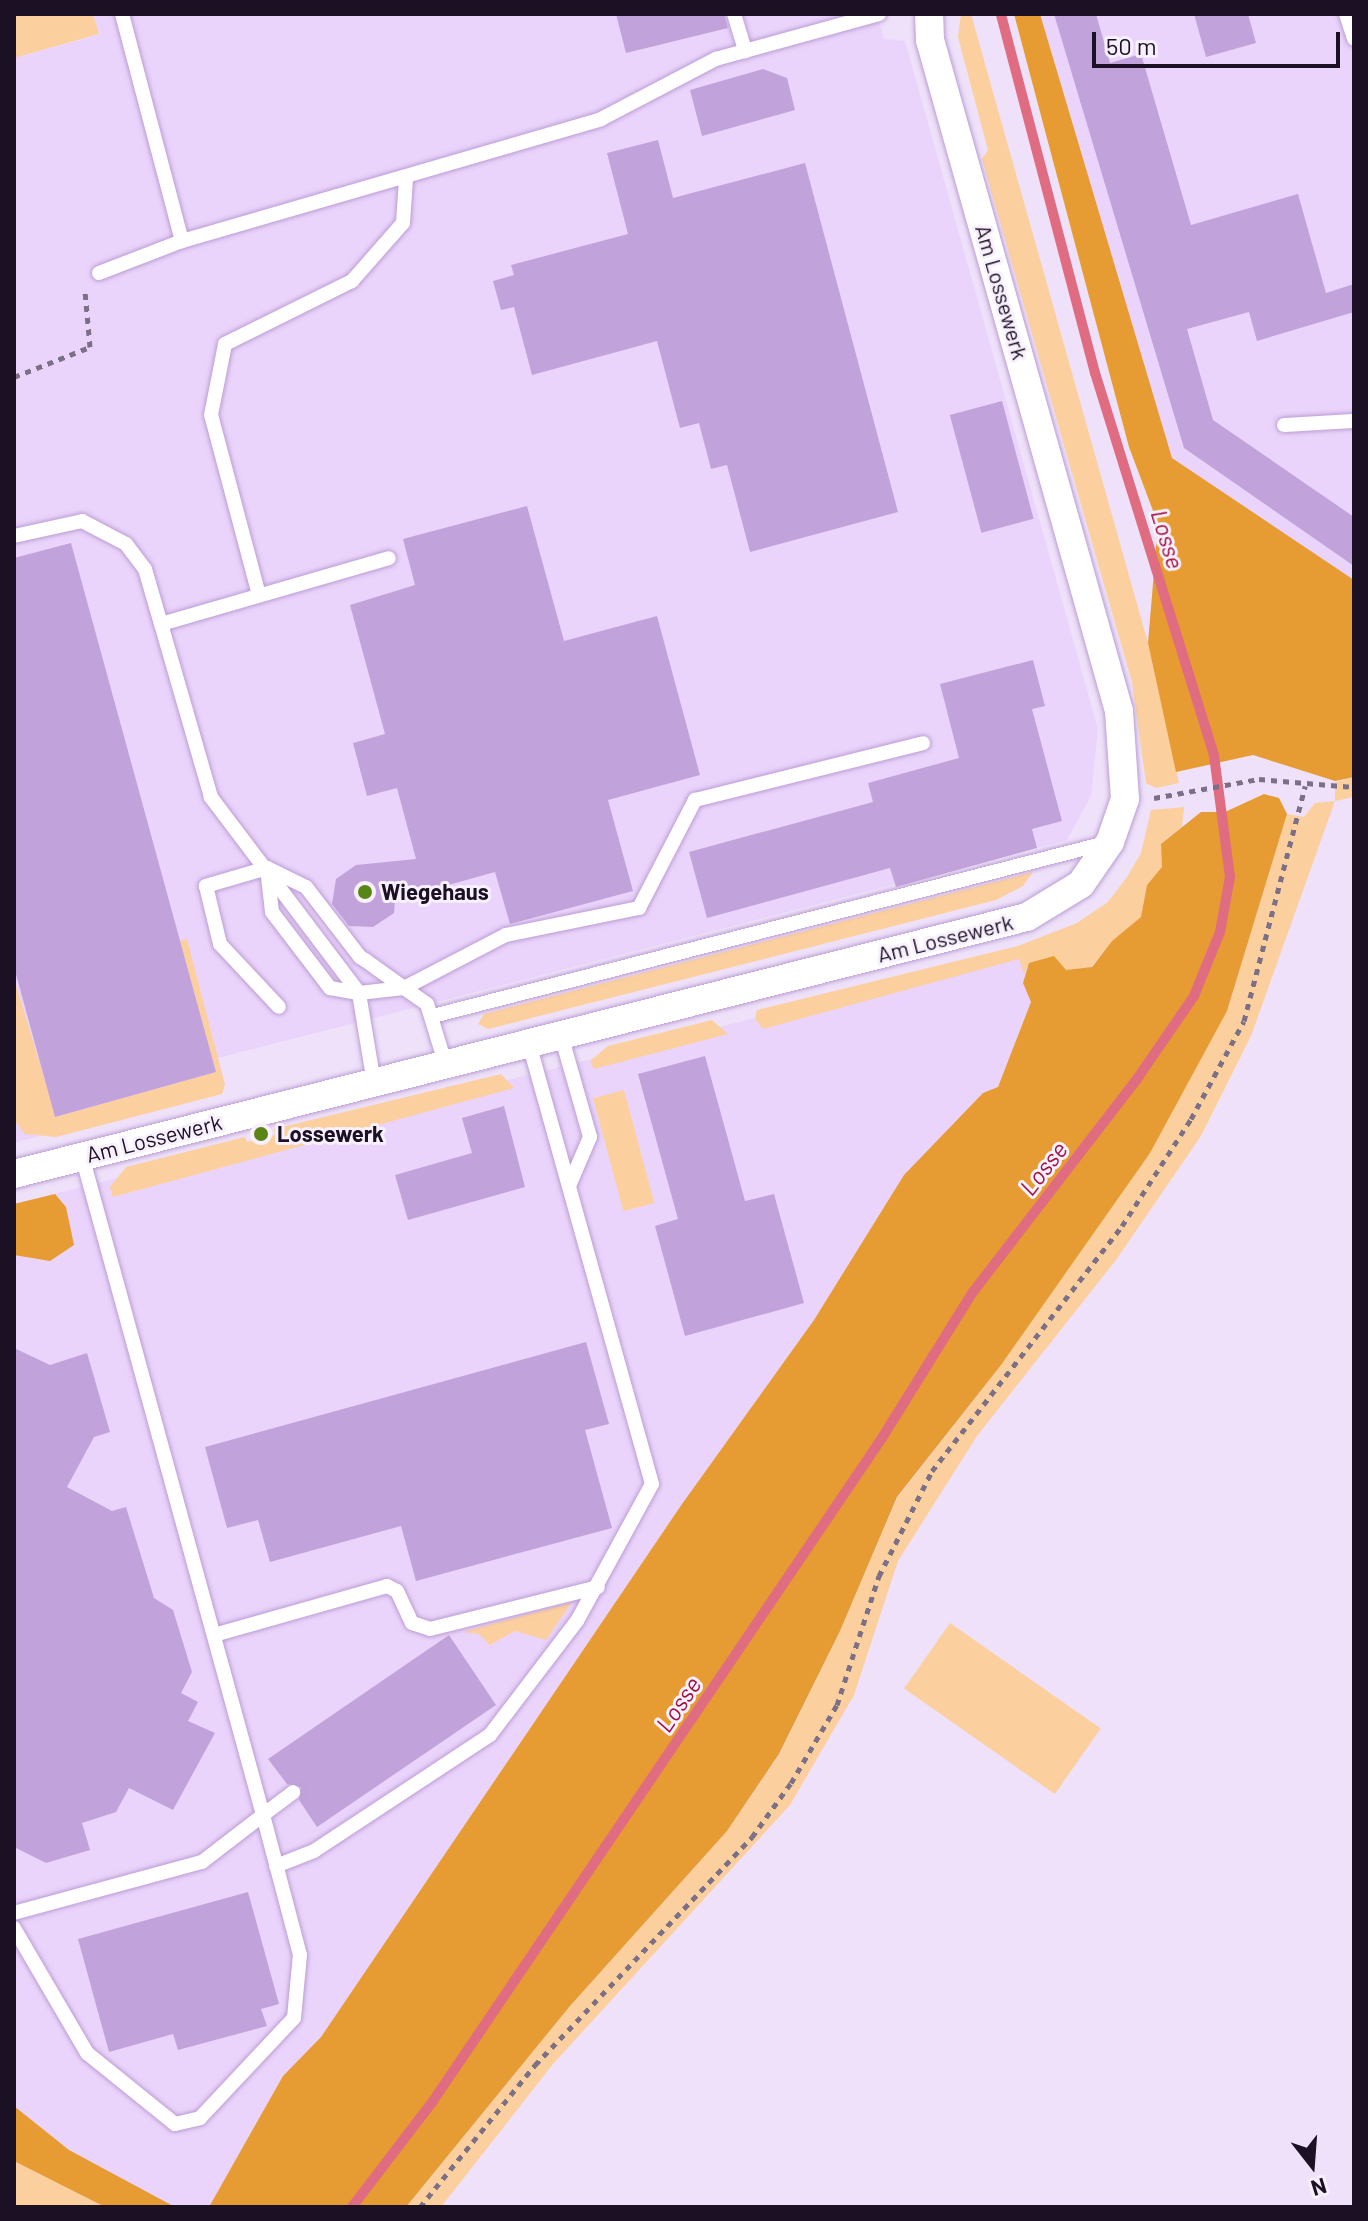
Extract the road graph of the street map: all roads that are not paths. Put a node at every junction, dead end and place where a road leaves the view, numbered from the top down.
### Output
1 (122, 14) edge
2 (734, 14) edge
3 (879, 14) edge
4 (929, 14) edge
5 (1346, 14) edge
6 (1354, 39) edge
7 (745, 51) junction
8 (406, 179) junction
9 (182, 241) junction
10 (99, 273) road end
11 (1354, 421) edge
12 (1284, 425) dead end
13 (14, 536) edge
14 (389, 558) dead end
15 (259, 595) junction
16 (161, 624) junction
17 (923, 743) dead end
18 (1110, 842) junction
19 (267, 868) junction
20 (404, 988) junction
21 (359, 993) junction
22 (279, 1007) dead end
23 (433, 1016) junction
24 (561, 1035) junction
25 (529, 1044) junction
26 (446, 1066) junction
27 (374, 1083) junction
28 (82, 1156) junction
29 (14, 1174) edge
30 (569, 1186) junction
31 (598, 1587) junction
32 (214, 1635) junction
33 (293, 1792) dead end
34 (263, 1815) junction
35 (276, 1866) junction
36 (14, 1913) edge
37 (14, 1928) edge

1 - 9 lane
2 - 7 lane
3 - 7 lane
4 - 18 street, Am Lossewerk
5 - 6 lane
7 - 8 lane
8 - 9 lane
8 - 15 lane
9 - 10 lane
11 - 12 lane
13 - 16 lane
14 - 15 lane
15 - 16 lane
16 - 19 lane
17 - 20 lane
18 - 23 lane
18 - 24 street, Am Lossewerk
19 - 20 lane
19 - 21 lane
19 - 21 lane
19 - 22 lane
20 - 21 lane
20 - 23 lane
21 - 27 lane
23 - 26 lane
24 - 25 street, Am Lossewerk
24 - 30 lane
25 - 26 street, Am Lossewerk
25 - 30 lane
26 - 27 street, Am Lossewerk
27 - 28 street, Am Lossewerk
28 - 29 street, Am Lossewerk
28 - 32 lane
30 - 31 lane
31 - 32 lane
31 - 35 lane
32 - 34 lane
33 - 34 lane
34 - 35 lane
34 - 36 lane
35 - 37 lane

